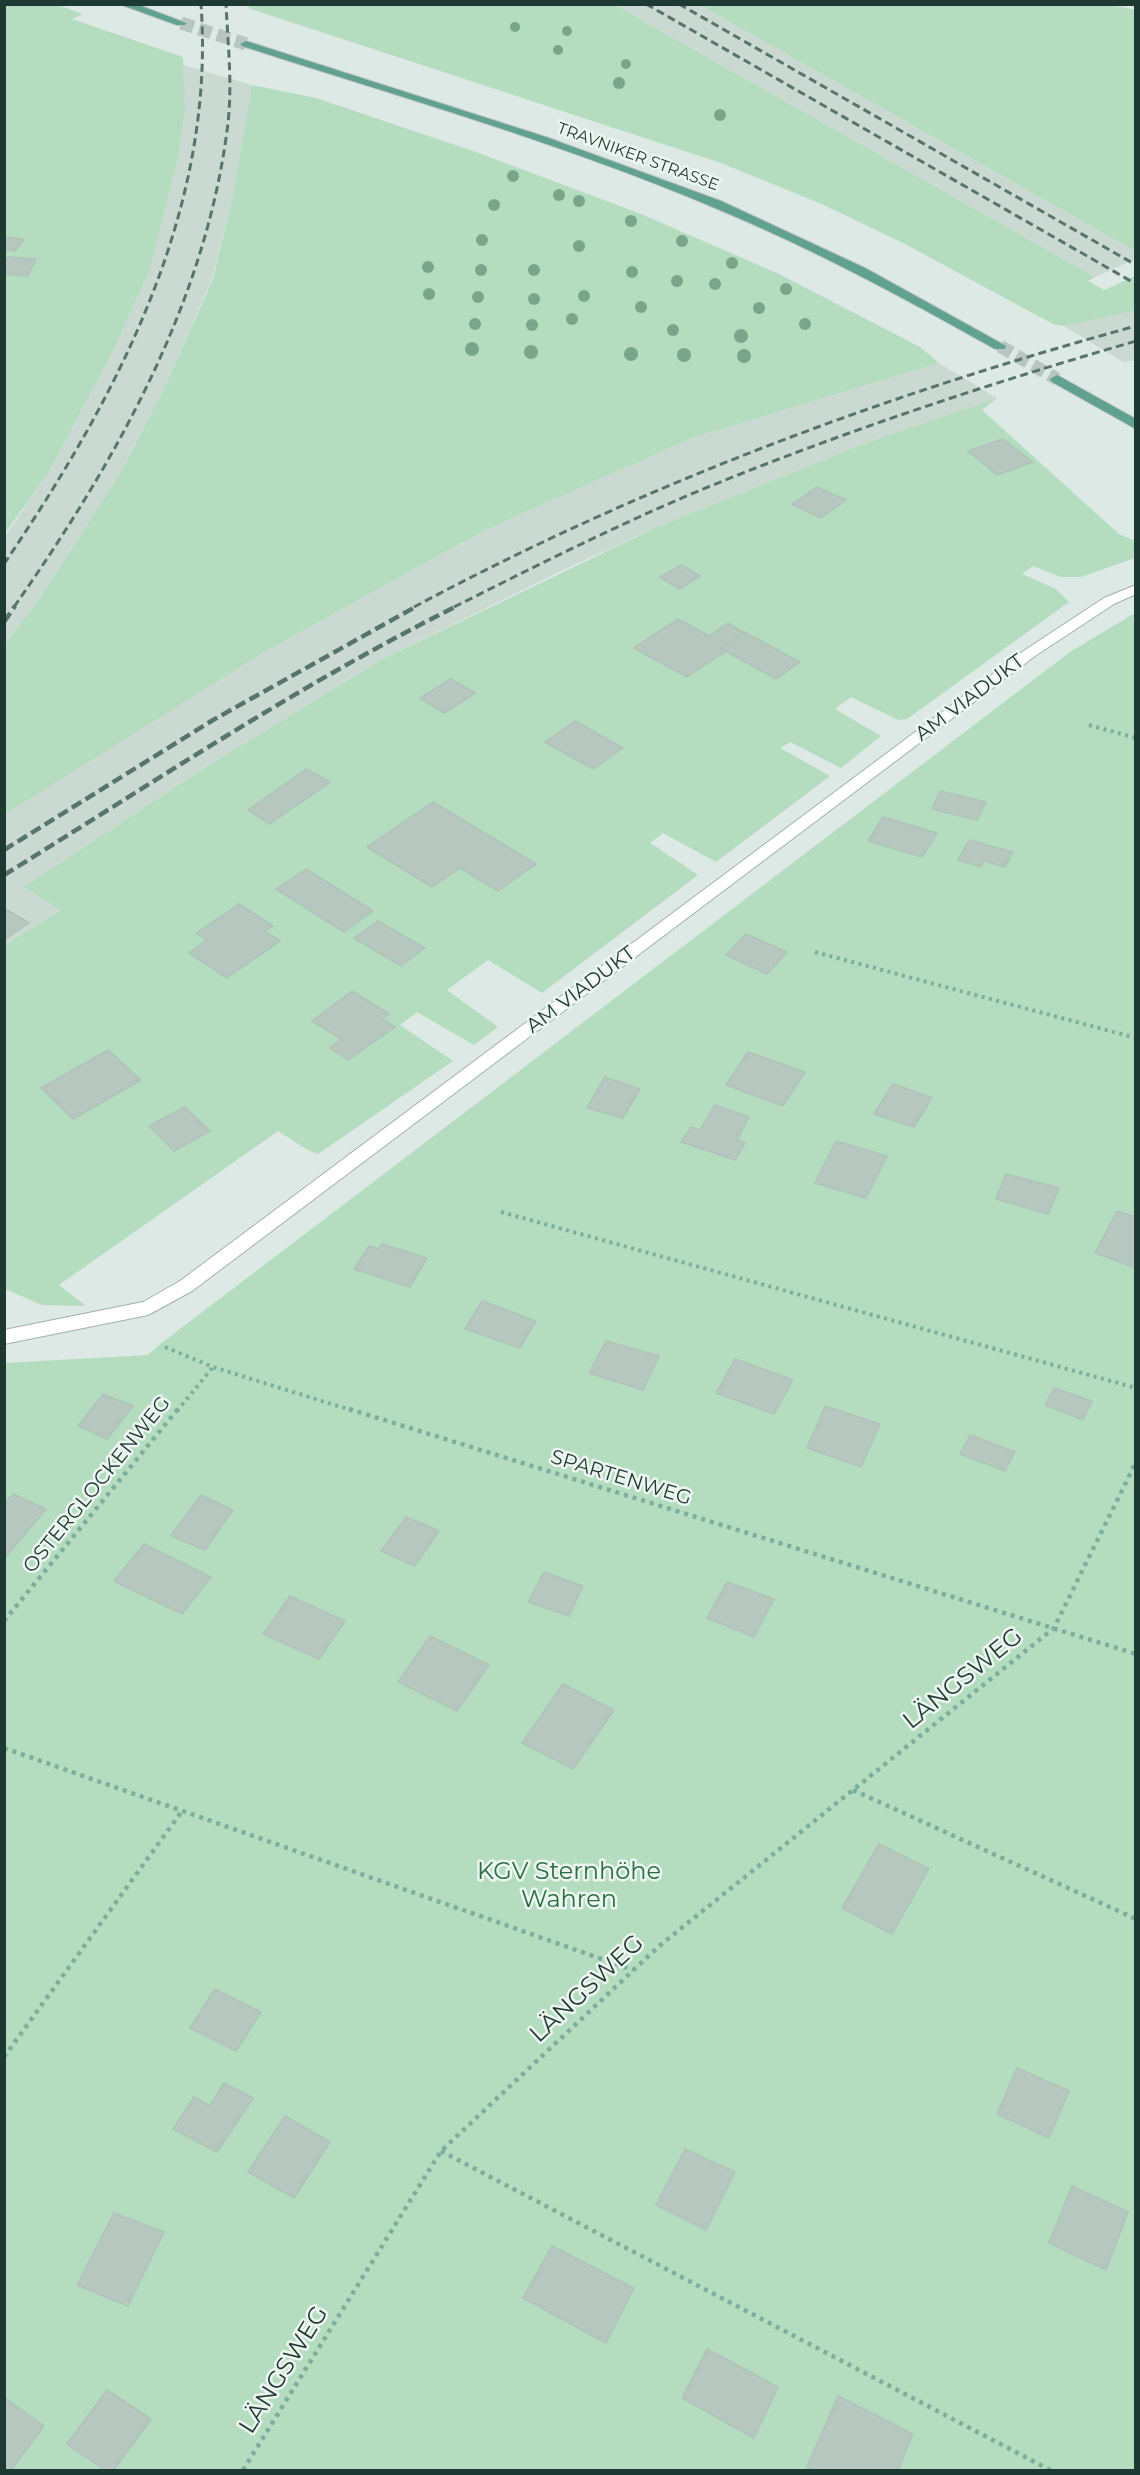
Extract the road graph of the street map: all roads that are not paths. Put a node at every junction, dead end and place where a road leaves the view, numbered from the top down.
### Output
1 (124, 4) edge
2 (181, 23) tunnel mouth
3 (246, 44) tunnel mouth
4 (1000, 346) tunnel mouth
5 (1057, 379) tunnel mouth
6 (1136, 425) edge
7 (1136, 589) edge
8 (4, 1337) edge

1 - 2 main road
3 - 4 main road, TRAVNIKER STRASSE
5 - 6 main road
7 - 8 street, AM VIADUKT

